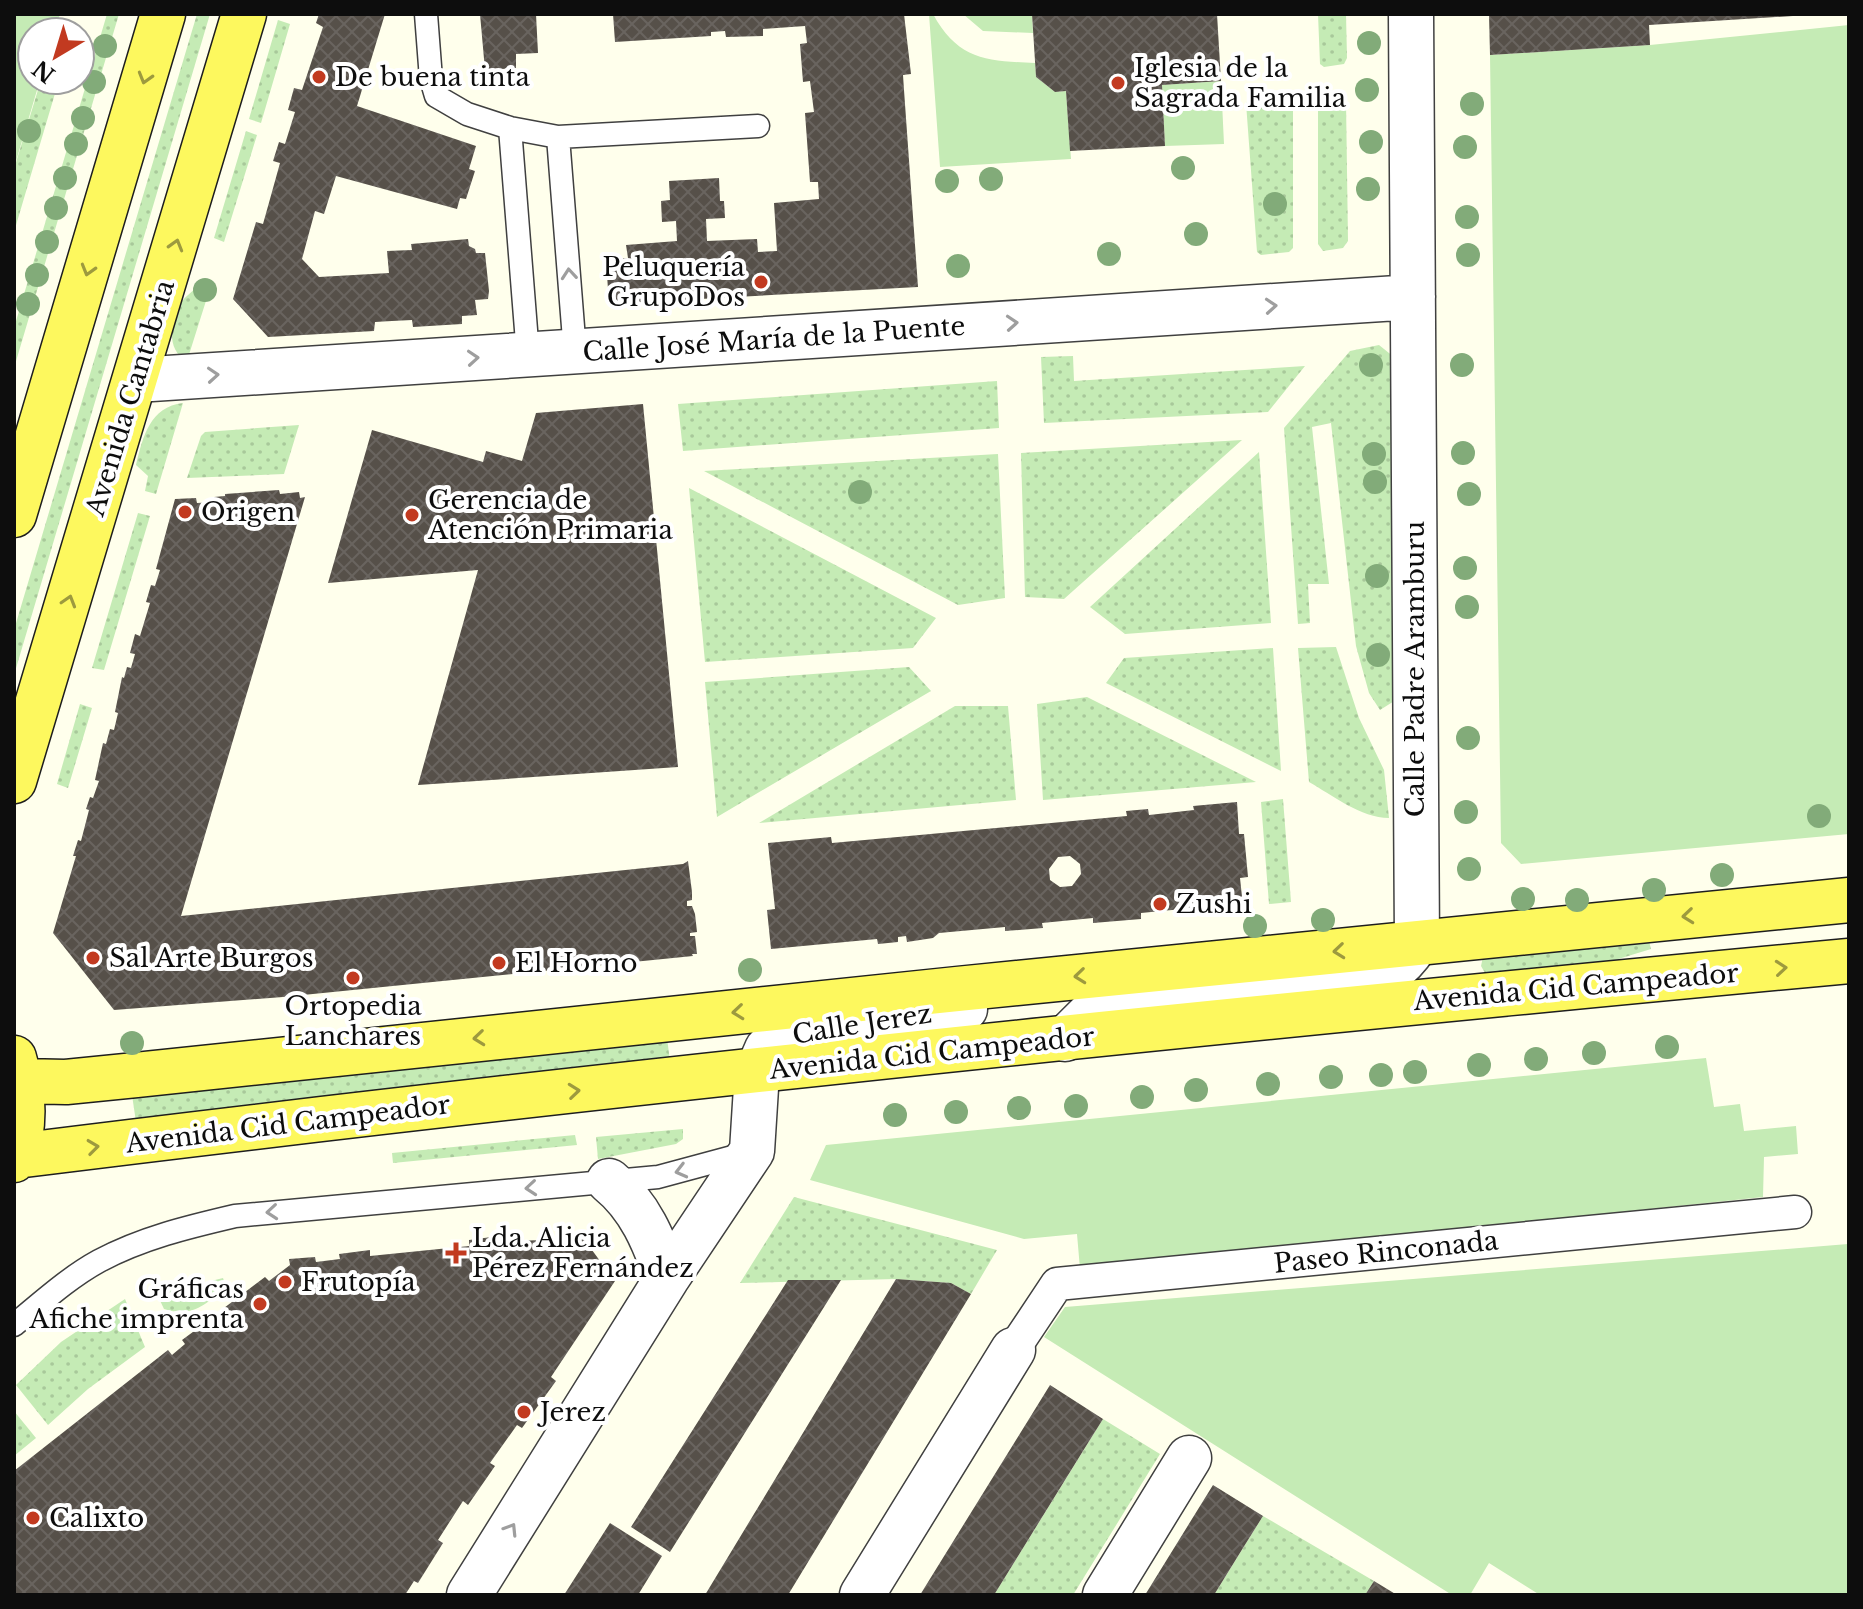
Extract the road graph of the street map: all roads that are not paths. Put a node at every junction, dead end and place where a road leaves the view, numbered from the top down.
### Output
1 (163, 14) edge
2 (244, 14) edge
3 (426, 14) edge
4 (1411, 14) edge
5 (758, 126) dead end
6 (510, 128) junction
7 (558, 137) junction
8 (1413, 297) junction
9 (575, 352) junction
10 (528, 355) junction
11 (136, 380) junction
12 (14, 515) edge
13 (14, 781) edge
14 (1849, 900) edge
15 (1417, 943) junction
16 (1849, 961) edge
17 (1021, 982) junction
18 (1065, 1039) junction
19 (17, 1070) edge
20 (757, 1072) junction
21 (752, 1151) junction
22 (15, 1158) edge
23 (609, 1181) junction
24 (1795, 1212) dead end
25 (667, 1278) junction
26 (14, 1325) edge
27 (1013, 1350) joint
28 (1189, 1458) dead end
29 (469, 1595) edge
30 (862, 1595) edge
31 (1105, 1595) edge

1 -> 12 main road
11 -> 2 main road, Avenida Cantabria
3 - 6 lane
4 - 8 street, Calle Padre Aramburu
5 - 7 lane
6 - 7 lane
6 - 10 lane
9 -> 7 lane
9 -> 8 street, Calle José María de la Puente
8 - 15 street, Calle Padre Aramburu
9 - 10 street, Calle José María de la Puente
11 -> 10 street, Calle José María de la Puente
13 -> 11 main road, Avenida Cantabria
14 -> 15 main road
15 -> 17 main road
15 - 18 street
18 -> 16 main road, Avenida Cid Campeador
17 -> 19 main road
17 - 20 street, Calle Jerez
18 - 20 main road, Avenida Cid Campeador
19 - 22 main road
20 - 21 street, Calle Jerez
22 -> 20 main road, Avenida Cid Campeador
21 -> 23 lane
21 - 25 street
23 - 25 street
23 -> 26 lane
24 - 27 street, Paseo Rinconada
29 -> 25 street
27 - 30 street
28 - 31 street

